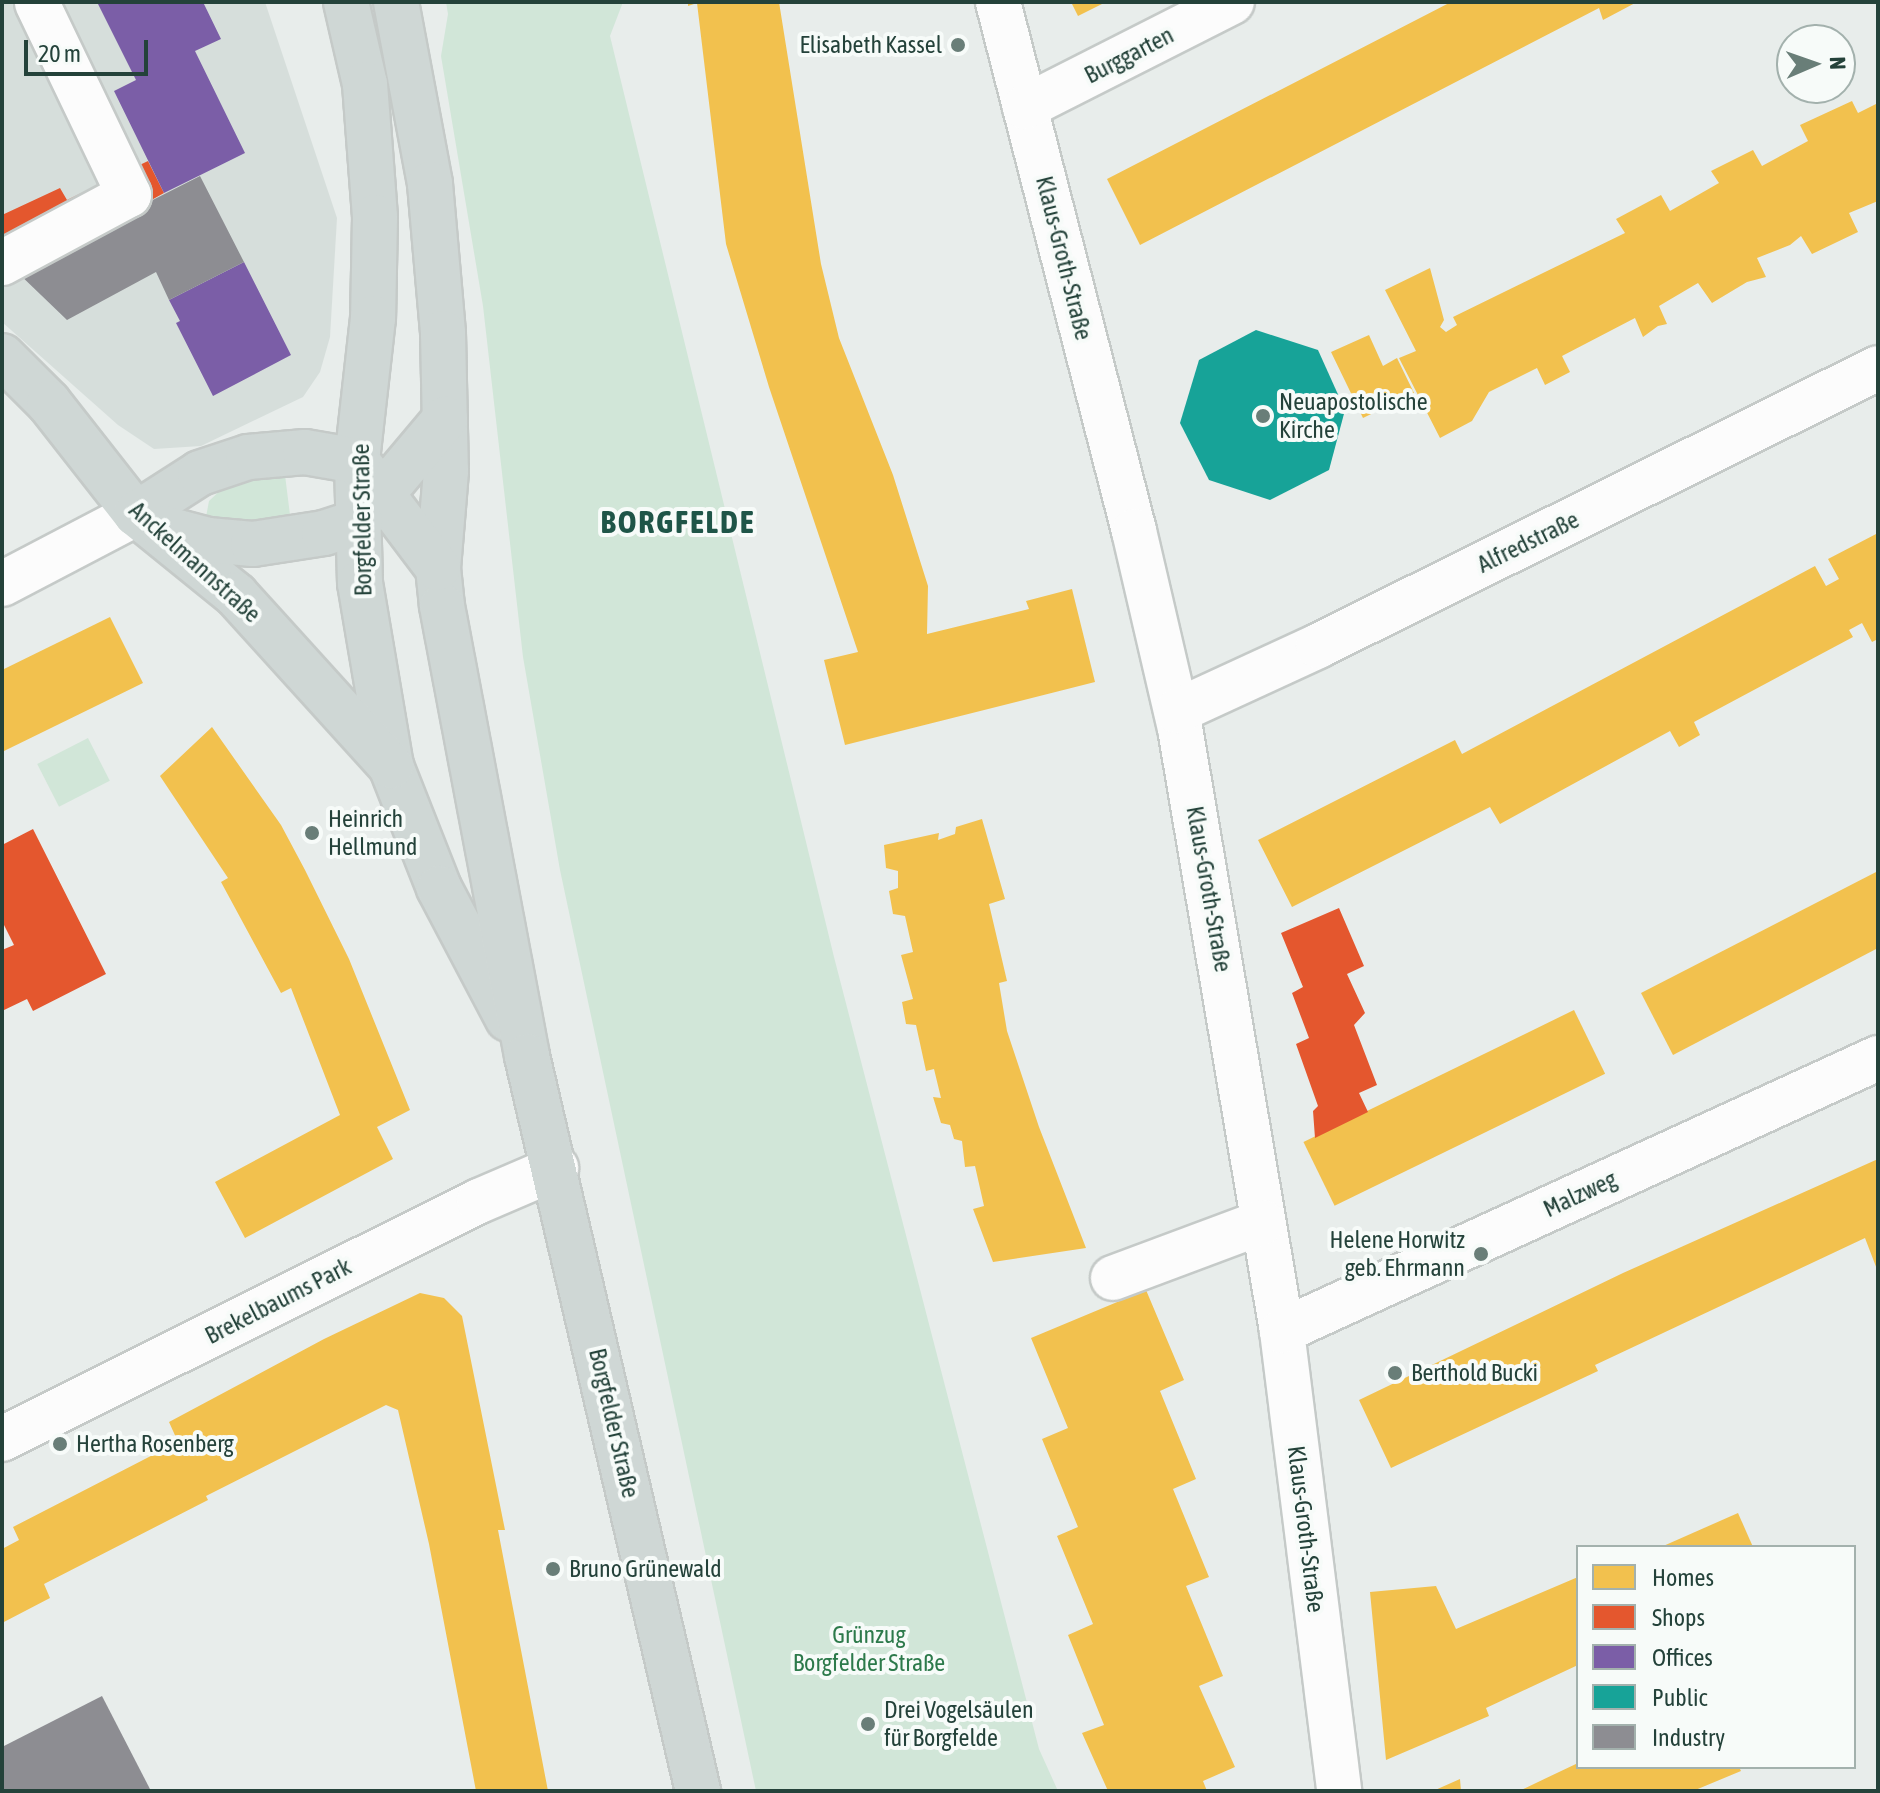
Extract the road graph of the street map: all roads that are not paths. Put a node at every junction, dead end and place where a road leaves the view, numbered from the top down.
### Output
1 (346, 2) edge
2 (396, 2) edge
3 (998, 2) edge
4 (1232, 2) edge
5 (37, 3) edge
6 (1025, 107) junction
7 (2, 263) edge
8 (2, 356) edge
9 (1878, 368) edge
10 (445, 419) junction
11 (367, 491) junction
12 (136, 514) junction
13 (438, 568) junction
14 (2, 584) edge
15 (1177, 711) junction
16 (391, 766) junction
17 (527, 1056) junction
18 (1878, 1058) edge
19 (556, 1168) junction
20 (1263, 1222) junction
21 (1113, 1278) dead end
22 (1282, 1331) junction
23 (2, 1439) edge
24 (698, 1791) edge
25 (1339, 1791) edge

1 - 11 main road, Borgfelder Straße
2 - 10 main road, Borgfelder Straße
3 - 6 street, Klaus-Groth-Straße
4 - 6 street, Burggarten
5 - 7 street
6 - 15 street, Klaus-Groth-Straße
8 - 12 main road, Anckelmannstraße
9 - 15 street, Alfredstraße
10 - 11 main road
10 - 13 main road, Borgfelder Straße
11 - 12 main road
11 - 12 main road
11 - 13 main road
11 - 16 main road, Borgfelder Straße
12 - 14 street
12 - 16 main road, Anckelmannstraße
13 - 17 main road, Borgfelder Straße
15 - 20 street, Klaus-Groth-Straße
16 - 17 main road, Borgfelder Straße
17 - 19 main road, Borgfelder Straße
18 - 22 street, Malzweg
19 - 23 street, Brekelbaums Park
19 - 24 main road, Borgfelder Straße
20 - 21 street
20 - 22 street, Klaus-Groth-Straße
22 - 25 street, Klaus-Groth-Straße

